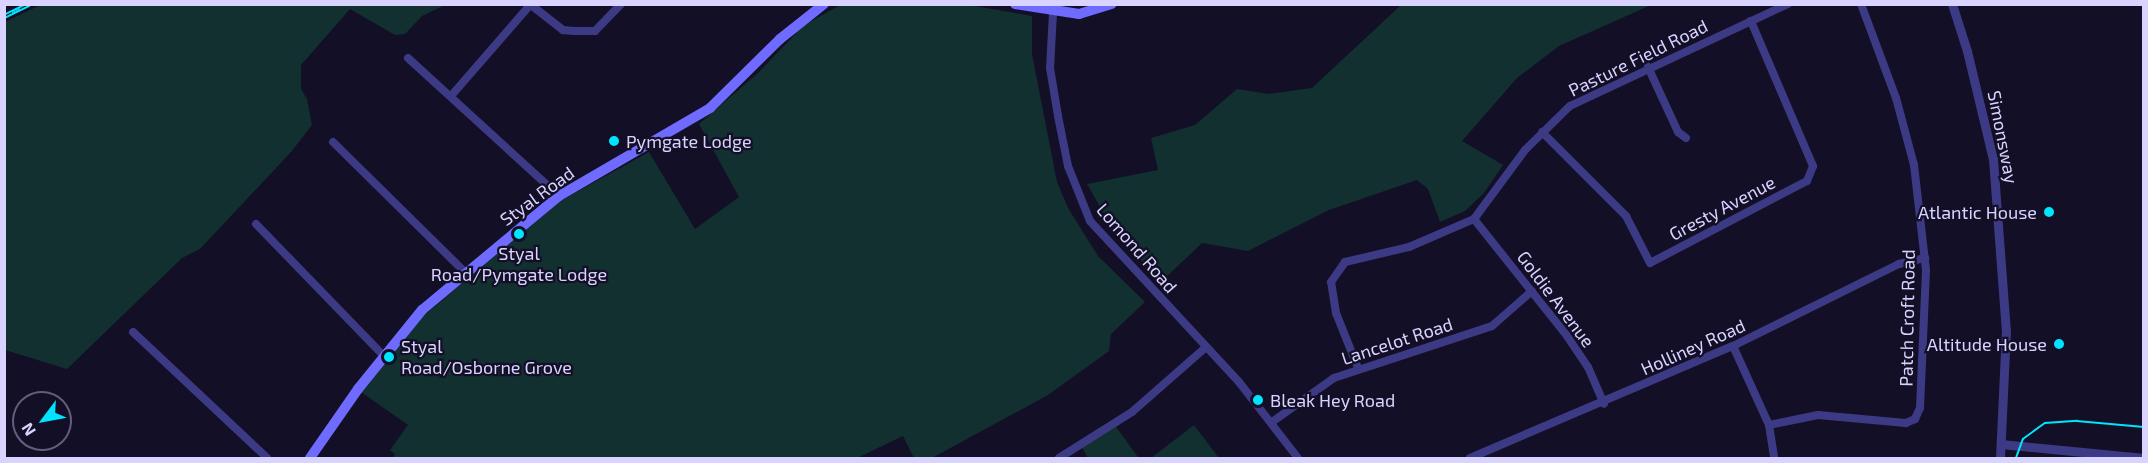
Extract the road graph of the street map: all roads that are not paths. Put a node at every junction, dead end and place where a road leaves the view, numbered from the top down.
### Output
1 (621, 4) edge
2 (824, 4) edge
3 (1015, 4) edge
4 (1112, 4) edge
5 (1788, 4) edge
6 (1861, 4) edge
7 (1952, 4) edge
8 (531, 5) edge
9 (1053, 13) junction
10 (1751, 21) junction
11 (408, 58) dead end
12 (1648, 67) junction
13 (451, 96) junction
14 (1542, 132) junction
15 (1686, 138) dead end
16 (333, 142) dead end
17 (559, 196) junction
18 (1474, 219) junction
19 (256, 224) dead end
20 (1925, 258) junction
21 (466, 273) junction
22 (1532, 291) junction
23 (133, 332) dead end
24 (1733, 346) junction
25 (1205, 348) junction
26 (383, 355) junction
27 (1358, 368) junction
28 (1604, 404) junction
29 (1272, 422) junction
30 (1769, 425) junction
31 (2001, 444) junction
32 (1488, 455) edge
33 (2144, 458) edge
34 (267, 459) edge
35 (310, 459) edge
36 (1059, 459) edge
37 (1298, 459) edge
38 (1470, 459) edge
39 (1773, 459) edge
40 (2000, 459) edge

1 - 8 street
2 - 17 main road, Styal Road
3 - 9 main road
4 - 9 main road
5 - 10 street, Pasture Field Road
6 - 20 street, Patch Croft Road
7 - 31 street, Simonsway
8 - 13 street
9 - 25 street, Lomond Road
10 - 12 street, Pasture Field Road
10 - 14 street, Gresty Avenue
11 - 13 street
12 - 14 street, Pasture Field Road
12 - 15 street
13 - 17 street
14 - 18 street, Pasture Field Road
16 - 21 street
17 - 21 main road, Styal Road
18 - 22 street, Goldie Avenue
18 - 27 street, Pasture Field Road
19 - 26 street
20 - 24 street, Holliney Road
20 - 30 street, Patch Croft Road
21 - 26 main road, Styal Road
22 - 27 street, Lancelot Road
22 - 28 street, Goldie Avenue
23 - 34 street
24 - 28 street, Holliney Road
24 - 30 street
25 - 29 street, Lomond Road
25 - 36 street
26 - 35 main road, Styal Road
27 - 29 street, Lancelot Road
28 - 32 street, Holliney Road
29 - 37 street, Lomond Road
30 - 39 street
31 - 33 street
31 - 40 street, Simonsway
32 - 38 street, Holliney Road

